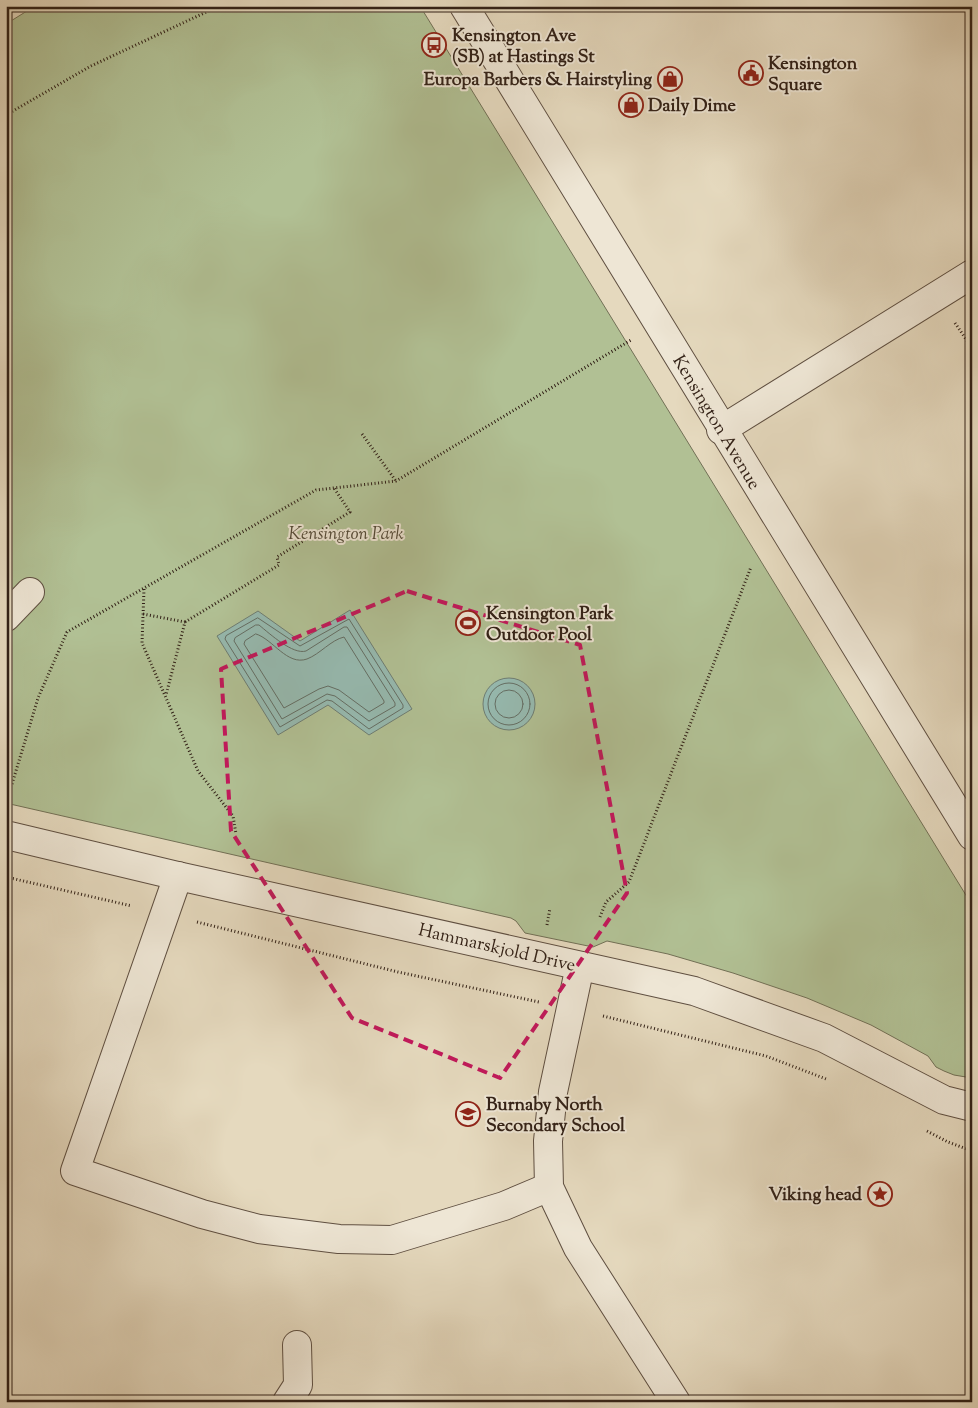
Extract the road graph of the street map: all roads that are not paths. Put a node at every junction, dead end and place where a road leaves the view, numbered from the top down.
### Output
1 (464, 6) edge
2 (972, 274) edge
3 (721, 430) junction
4 (30, 592) dead end
5 (6, 617) edge
6 (6, 835) edge
7 (972, 836) edge
8 (178, 876) junction
9 (580, 966) junction
10 (972, 1107) edge
11 (549, 1187) junction
12 (297, 1345) dead end
13 (287, 1402) edge
14 (676, 1402) edge

1 - 3 street, Kensington Avenue
2 - 3 street
3 - 7 street, Kensington Avenue
4 - 5 street
6 - 8 street, Hammarskjold Drive
8 - 9 street, Hammarskjold Drive
8 - 11 street
9 - 10 street, Hammarskjold Drive
9 - 11 street
11 - 14 street
12 - 13 street

